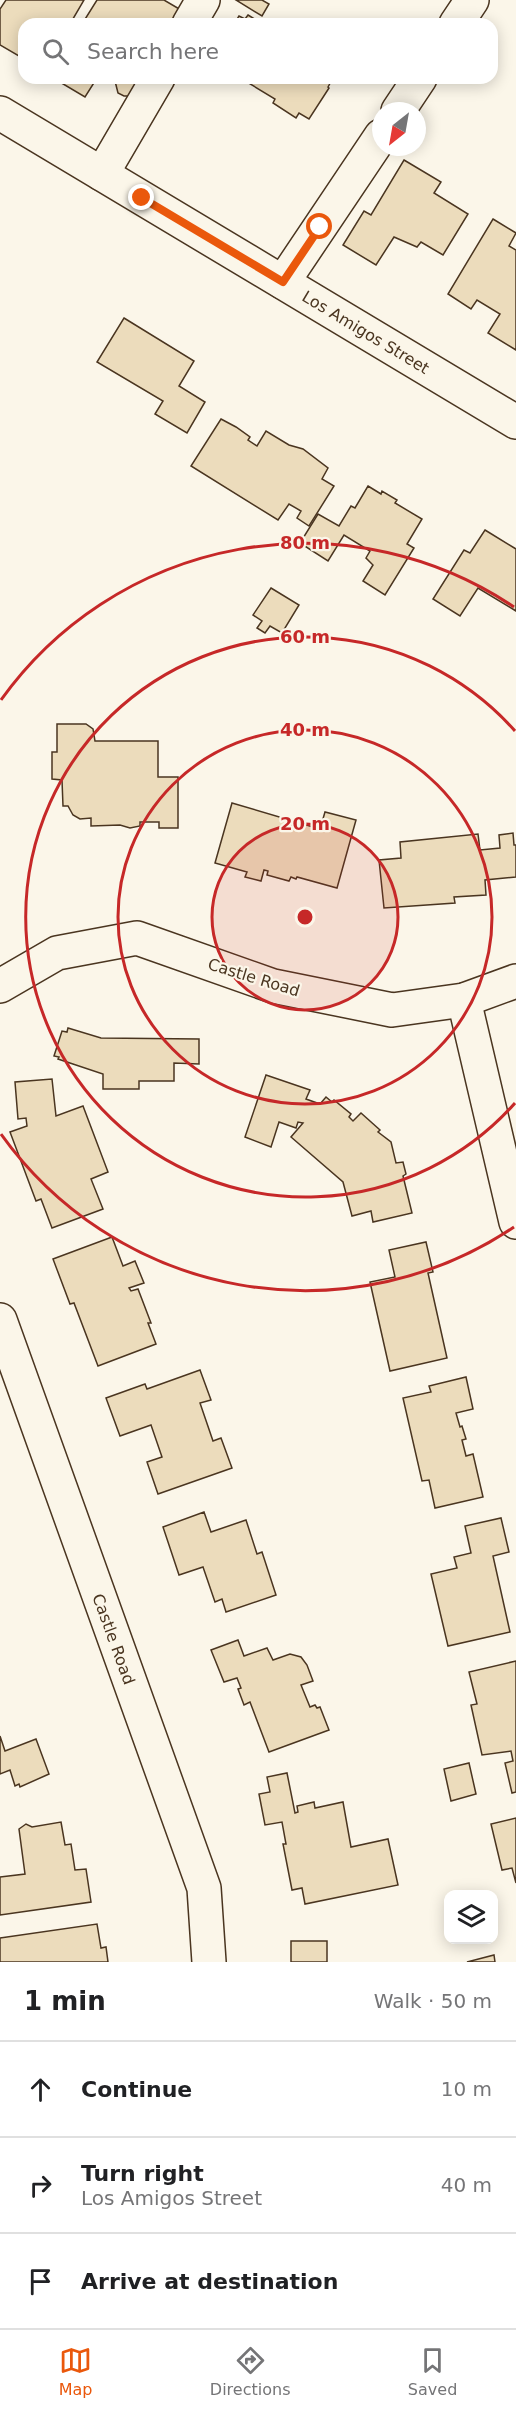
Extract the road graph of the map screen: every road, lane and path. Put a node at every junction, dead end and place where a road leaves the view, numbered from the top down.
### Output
1 (203, 0) edge
2 (472, 0) edge
3 (192, 18) edge
4 (460, 18) edge
5 (154, 84) edge
6 (416, 84) edge
7 (404, 102) edge
8 (1, 116) edge
9 (372, 149) edge
10 (102, 174) junction
11 (283, 282) junction
12 (516, 423) edge
13 (516, 981) edge
14 (0, 986) edge
15 (464, 1000) junction
16 (516, 1222) edge
17 (0, 1320) edge
18 (209, 1962) edge

1 - 3 street
2 - 4 street
5 - 10 street
6 - 7 street
8 - 10 street, Los Amigos Street
9 - 11 street
10 - 11 street, Los Amigos Street
11 - 12 street, Los Amigos Street
13 - 15 street, Castle Road
14 - 15 street, Castle Road
15 - 16 street
17 - 18 street, Castle Road

